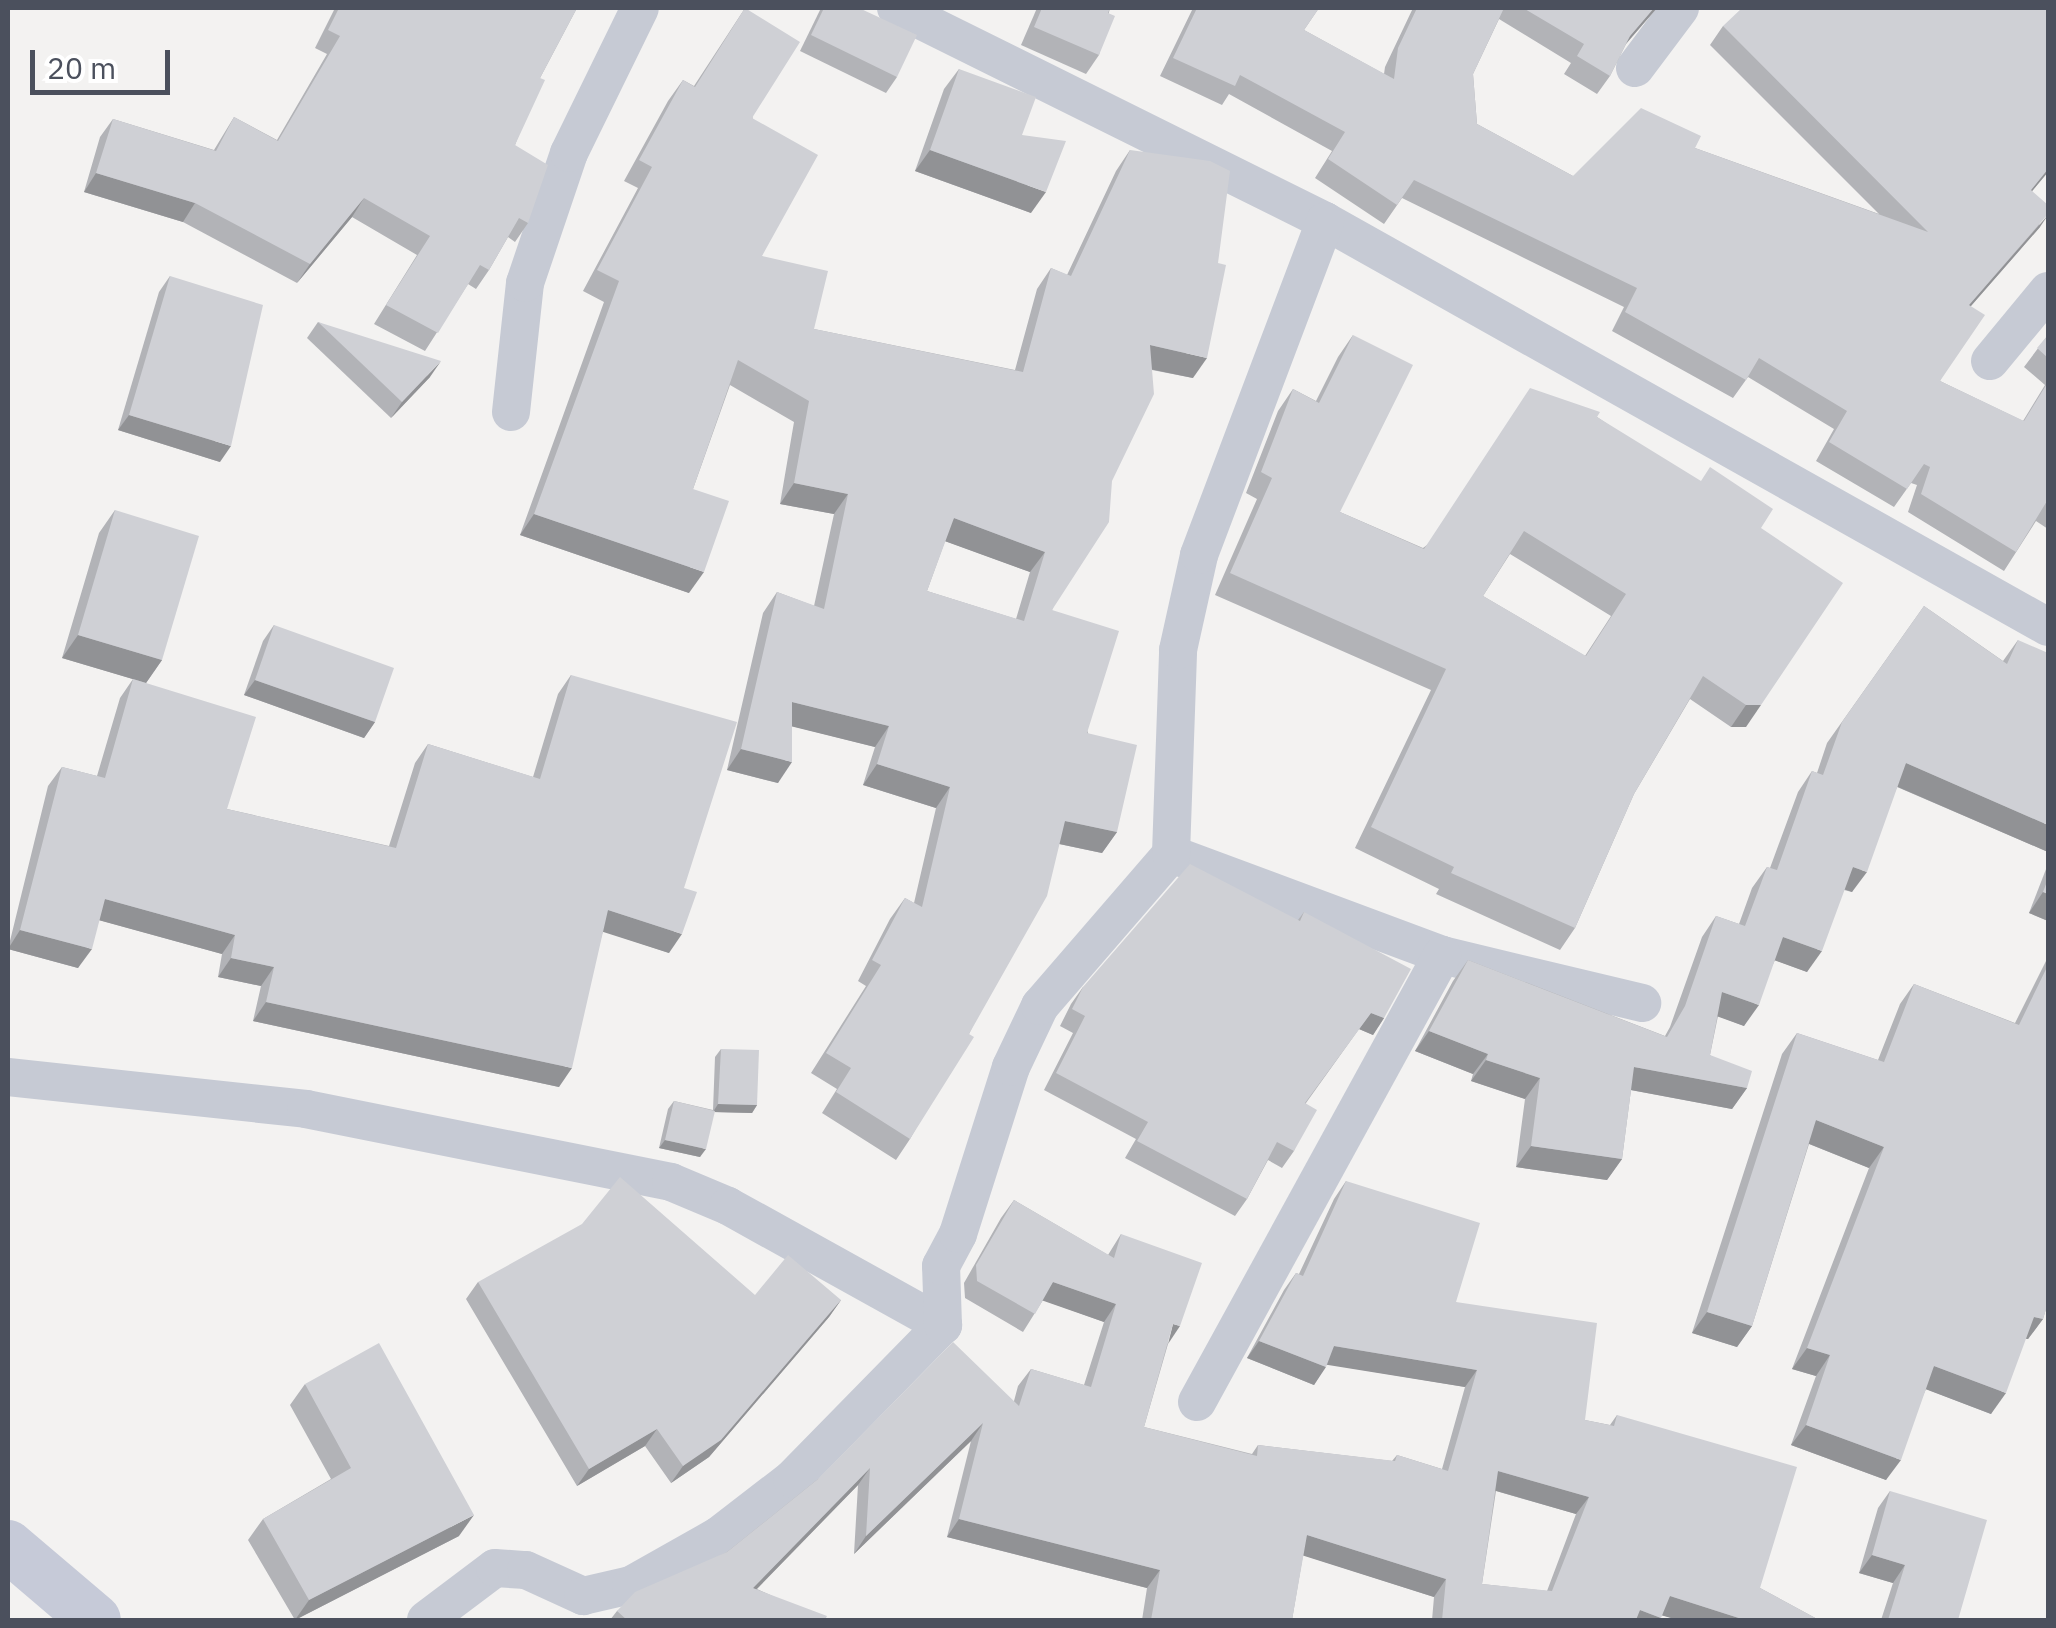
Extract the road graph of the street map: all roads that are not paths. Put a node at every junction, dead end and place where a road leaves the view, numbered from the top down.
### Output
1 (640, 8) edge
2 (896, 8) edge
3 (1680, 8) edge
4 (1635, 68) dead end
5 (1326, 222) junction
6 (2048, 291) edge
7 (1990, 361) dead end
8 (511, 412) dead end
9 (2048, 627) edge
10 (1171, 854) junction
11 (1442, 955) junction
12 (1642, 1003) dead end
13 (8, 1077) edge
14 (944, 1325) junction
15 (1197, 1402) dead end
16 (8, 1546) edge
17 (95, 1620) edge
18 (426, 1620) edge

1 - 8 street
2 - 5 street
3 - 4 street
5 - 9 street
5 - 10 street
6 - 7 street
10 - 11 street
10 - 14 street
11 - 12 street
11 - 15 street
13 - 14 street
14 - 18 street
16 - 17 main road

